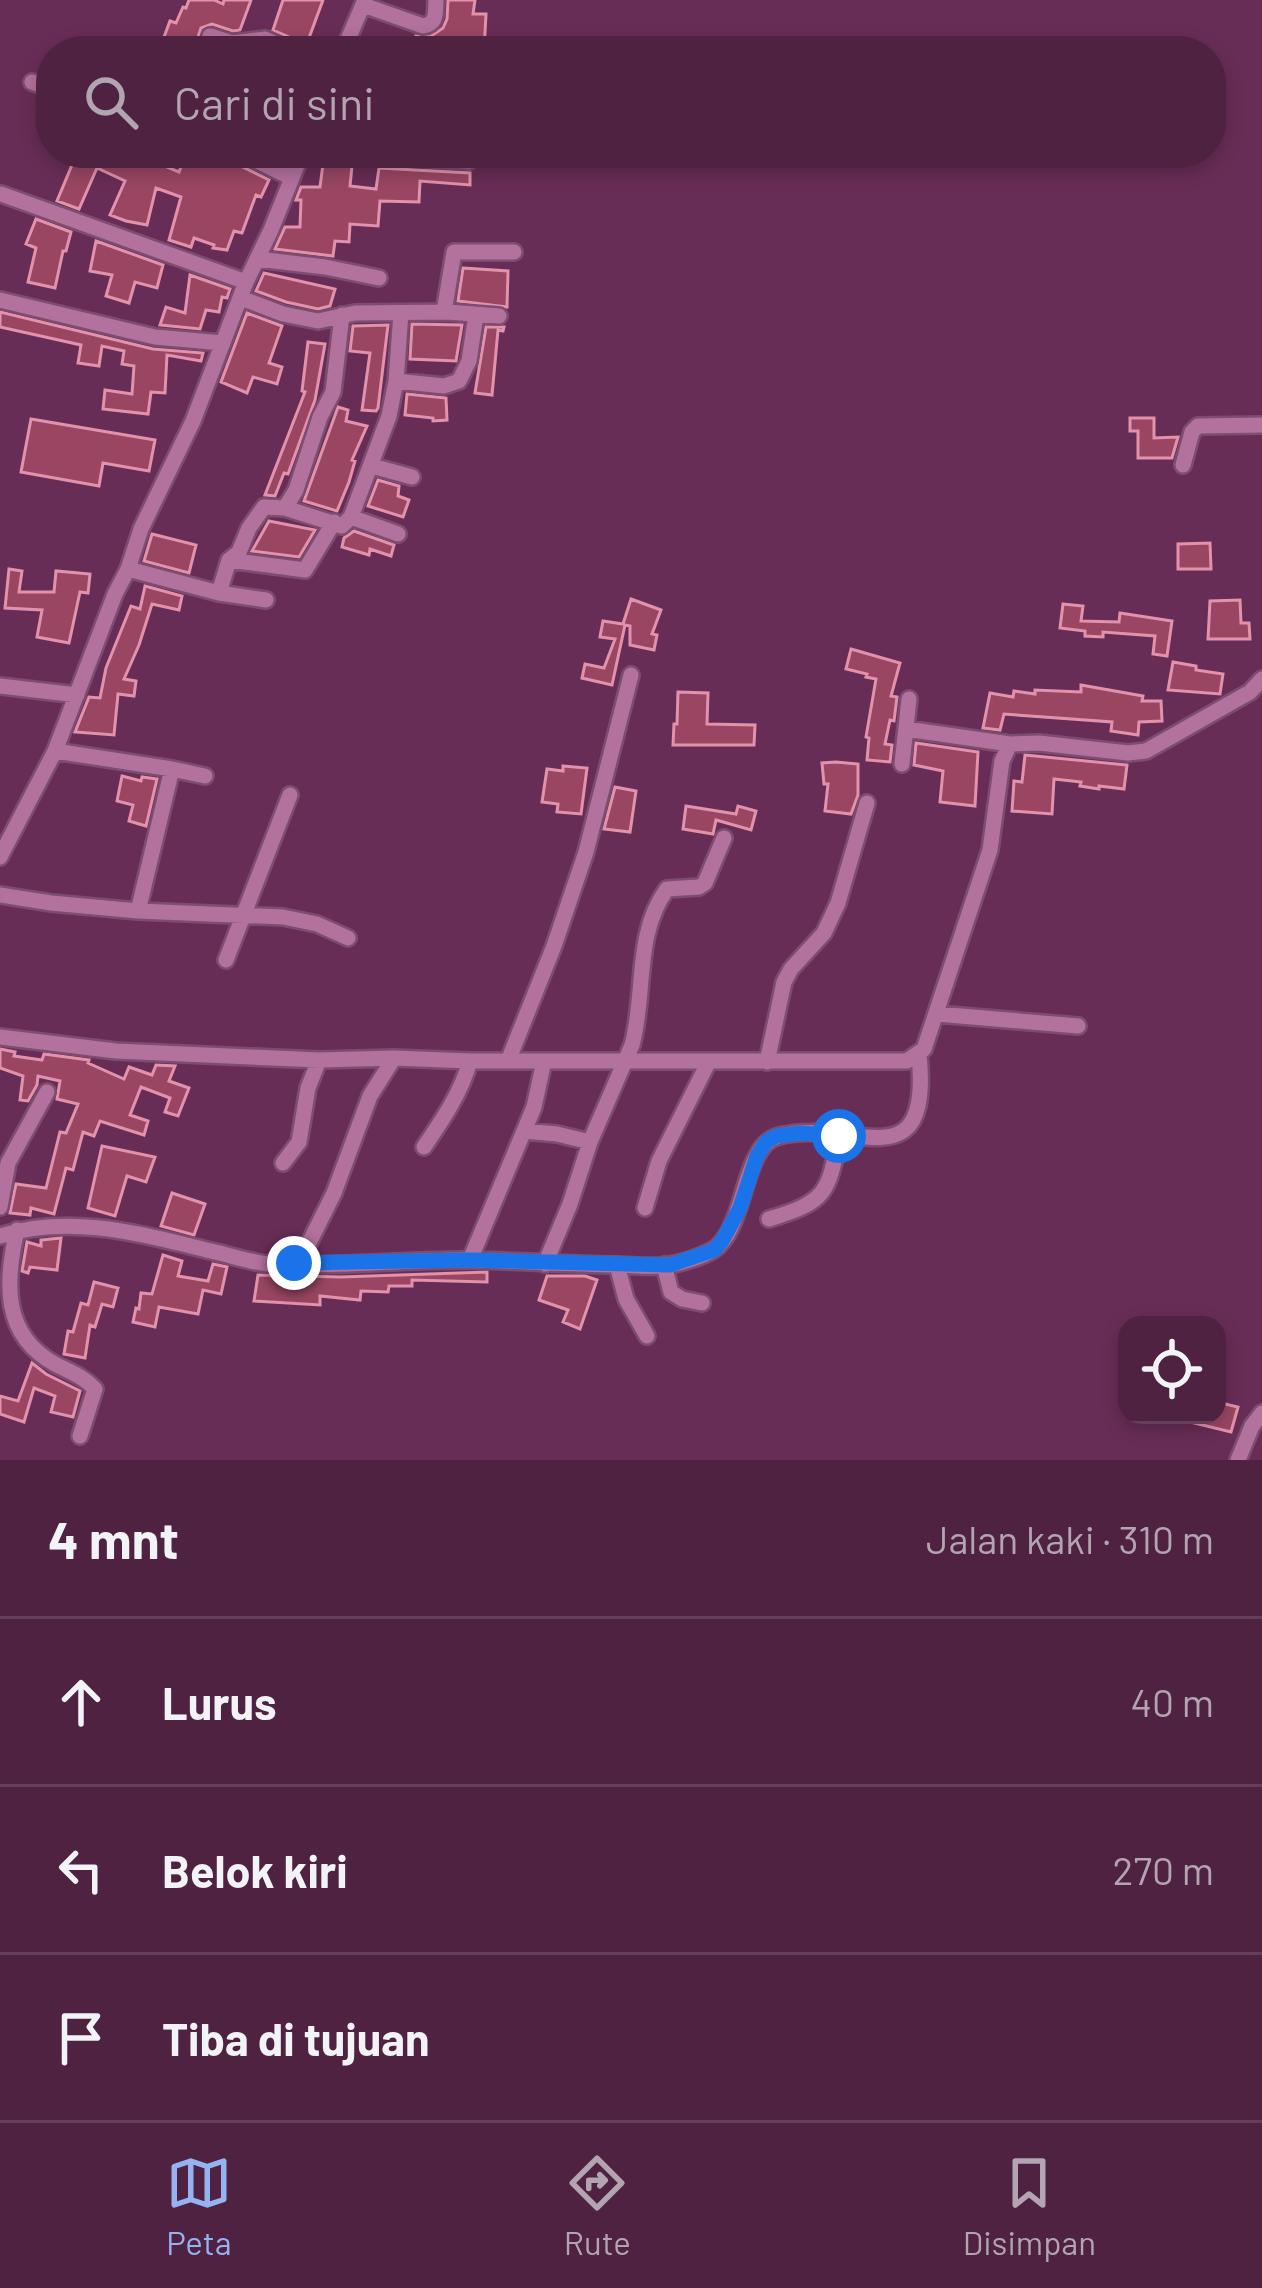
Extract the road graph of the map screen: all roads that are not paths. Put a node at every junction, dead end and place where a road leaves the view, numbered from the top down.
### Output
1 (436, 0) edge
2 (364, 3) edge
3 (350, 36) edge
4 (32, 82) dead end
5 (36, 83) edge
6 (272, 168) edge
7 (294, 168) edge
8 (290, 177) junction
9 (1, 194) edge
10 (514, 252) dead end
11 (258, 259) junction
12 (379, 278) dead end
13 (244, 290) junction
14 (0, 300) edge
15 (444, 312) junction
16 (401, 313) junction
17 (342, 315) junction
18 (476, 315) junction
19 (500, 316) dead end
20 (223, 343) junction
21 (395, 381) junction
22 (1262, 425) edge
23 (1183, 465) dead end
24 (372, 466) junction
25 (412, 478) dead end
26 (285, 508) junction
27 (342, 520) junction
28 (398, 534) dead end
29 (229, 560) junction
30 (128, 569) junction
31 (219, 593) junction
32 (266, 600) dead end
33 (632, 675) dead end
34 (1262, 679) edge
35 (0, 686) edge
36 (76, 694) junction
37 (909, 699) dead end
38 (906, 729) junction
39 (1010, 744) junction
40 (55, 751) junction
41 (902, 764) dead end
42 (172, 769) junction
43 (205, 776) dead end
44 (290, 795) dead end
45 (867, 803) dead end
46 (724, 838) dead end
47 (0, 857) edge
48 (0, 895) edge
49 (138, 911) junction
50 (245, 916) junction
51 (348, 938) dead end
52 (226, 960) dead end
53 (937, 1014) junction
54 (1078, 1026) dead end
55 (0, 1037) edge
56 (919, 1054) junction
57 (394, 1058) junction
58 (320, 1060) junction
59 (625, 1060) junction
60 (470, 1061) junction
61 (508, 1061) junction
62 (544, 1061) junction
63 (767, 1062) junction
64 (708, 1063) junction
65 (46, 1091) dead end
66 (524, 1131) junction
67 (839, 1136) junction
68 (590, 1142) junction
69 (424, 1147) dead end
70 (283, 1163) dead end
71 (0, 1208) edge
72 (645, 1208) dead end
73 (769, 1219) dead end
74 (17, 1230) junction
75 (0, 1236) edge
76 (470, 1260) junction
77 (294, 1263) junction
78 (545, 1264) junction
79 (617, 1265) junction
80 (664, 1265) junction
81 (702, 1304) dead end
82 (647, 1336) dead end
83 (1262, 1413) edge
84 (80, 1436) dead end
85 (1238, 1460) edge

1 - 2 street
2 - 3 street
4 - 5 street
6 - 8 street
7 - 8 street
8 - 11 street
9 - 13 street
10 - 15 street
11 - 12 street
11 - 13 street
13 - 17 street
13 - 20 street
14 - 20 street
15 - 16 street
15 - 18 street
16 - 17 street
16 - 21 street
17 - 26 street
18 - 19 street
18 - 21 street
20 - 30 street
21 - 24 street
22 - 23 street
24 - 25 street
24 - 27 street
26 - 27 street
26 - 29 street
27 - 28 street
27 - 29 street
29 - 31 street
30 - 31 street
30 - 36 street
31 - 32 street
33 - 61 street
34 - 39 street
35 - 36 street
36 - 40 street
37 - 38 street
38 - 39 street
38 - 41 street
39 - 53 street
40 - 42 street
40 - 47 street
42 - 43 street
42 - 49 street
44 - 50 street
45 - 63 street
46 - 59 street
48 - 49 street
49 - 50 street
50 - 51 street
50 - 52 street
53 - 54 street
53 - 56 street
55 - 58 street
56 - 63 street
56 - 67 street
57 - 58 street
57 - 60 street
57 - 77 street
58 - 70 street
59 - 62 street
59 - 64 street
59 - 68 street
60 - 61 street
60 - 69 street
61 - 62 street
62 - 66 street
63 - 64 street
64 - 72 street
65 - 71 street
66 - 68 street
66 - 76 street
67 - 73 street
67 - 80 street
68 - 78 street
74 - 75 street
74 - 77 street
74 - 84 street
76 - 77 street
76 - 78 street
78 - 79 street
79 - 80 street
79 - 82 street
80 - 81 street
83 - 85 street

